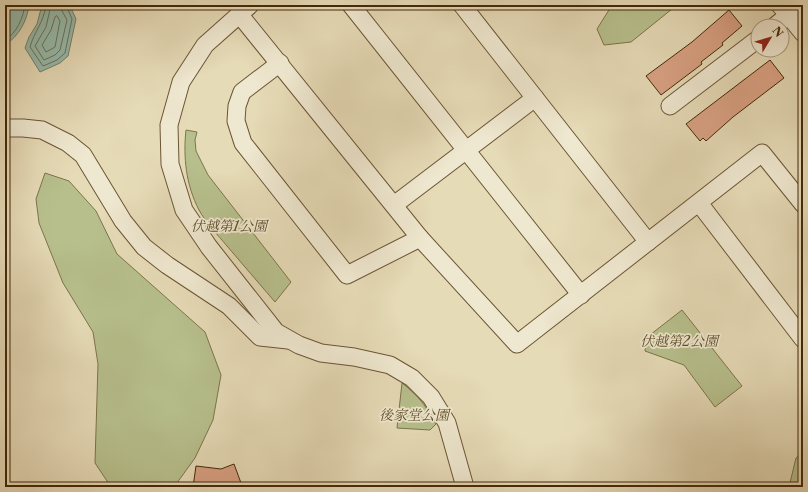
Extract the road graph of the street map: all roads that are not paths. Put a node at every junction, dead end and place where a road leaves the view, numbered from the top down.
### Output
1 (352, 5) edge
2 (462, 5) edge
3 (790, 8) edge
4 (244, 9) edge
5 (782, 18) edge
6 (803, 33) edge
7 (750, 45) edge
8 (280, 63) junction
9 (535, 98) junction
10 (670, 106) dead end
11 (5, 128) edge
12 (466, 149) junction
13 (698, 203) junction
14 (803, 204) edge
15 (394, 206) junction
16 (420, 238) junction
17 (648, 242) junction
18 (581, 295) junction
19 (803, 339) edge
20 (290, 340) junction
21 (465, 487) edge

1 - 12 street
2 - 9 street
3 - 5 street
3 - 6 street
4 - 8 street
4 - 20 street
7 - 10 street
8 - 15 street
8 - 16 street
9 - 12 street
9 - 17 street
11 - 20 street
12 - 15 street
12 - 18 street
13 - 14 street
13 - 17 street
13 - 19 street
15 - 16 street
16 - 18 street
17 - 18 street
20 - 21 street

